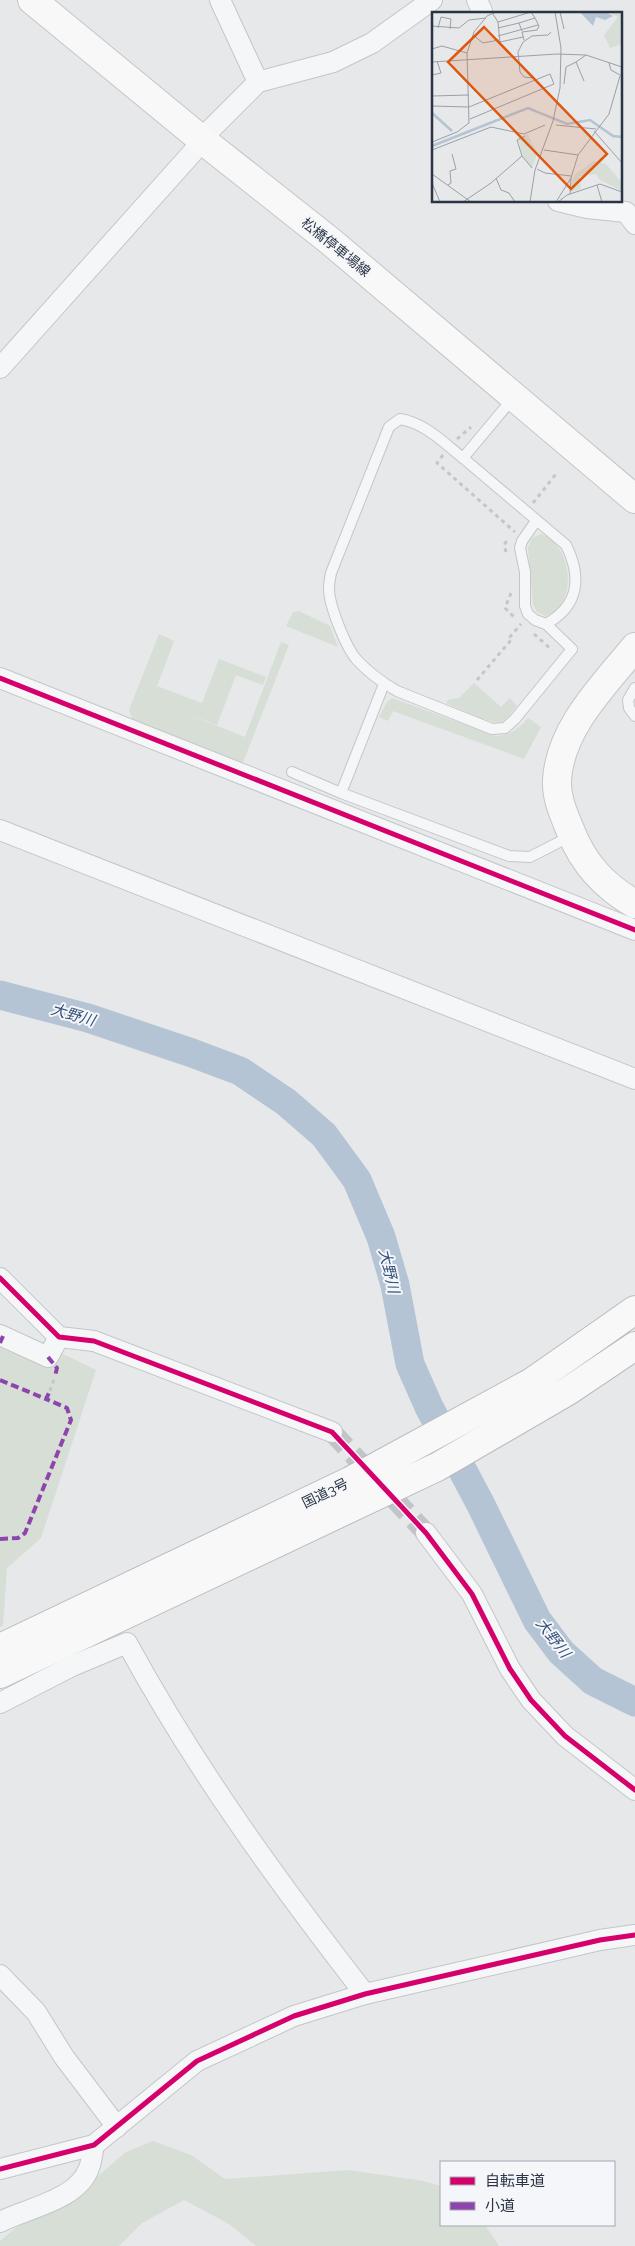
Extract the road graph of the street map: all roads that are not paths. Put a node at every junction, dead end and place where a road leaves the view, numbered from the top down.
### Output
1 (32, 0) edge
2 (220, 0) edge
3 (432, 0) edge
4 (477, 0) edge
5 (482, 12) edge
6 (258, 82) junction
7 (200, 139) junction
8 (564, 202) edge
9 (635, 224) edge
10 (0, 368) edge
11 (514, 396) junction
12 (463, 458) junction
13 (635, 499) edge
14 (536, 521) junction
15 (546, 624) junction
16 (635, 646) edge
17 (0, 678) edge
18 (384, 684) junction
19 (635, 688) edge
20 (635, 716) edge
21 (292, 772) dead end
22 (341, 793) junction
23 (0, 830) edge
24 (572, 835) junction
25 (635, 904) edge
26 (635, 930) edge
27 (635, 1079) edge
28 (0, 1278) edge
29 (635, 1298) edge
30 (635, 1310) edge
31 (0, 1335) edge
32 (59, 1336) junction
33 (635, 1346) edge
34 (635, 1359) edge
35 (544, 1387) junction
36 (332, 1432) tunnel mouth
37 (426, 1533) tunnel mouth
38 (0, 1648) edge
39 (0, 1674) edge
40 (0, 1703) edge
41 (635, 1790) edge
42 (635, 1935) edge
43 (0, 1975) edge
44 (365, 1994) junction
45 (117, 2127) junction
46 (94, 2145) junction
47 (0, 2169) edge
48 (0, 2222) edge

1 - 7 main road, 松橋停車場線
2 - 6 street
3 - 6 street
4 - 5 street
6 - 7 street
7 - 10 street
7 - 11 main road, 松橋停車場線
8 - 9 street
11 - 12 lane
11 - 13 main road, 松橋停車場線
12 - 14 lane
12 - 18 lane
14 - 15 lane
14 - 15 lane
15 - 18 lane
16 - 24 main road
17 - 26 street
18 - 22 lane
19 - 20 lane
21 - 22 lane
22 - 24 lane
23 - 27 street
24 - 25 main road
28 - 32 street
29 - 35 main road
30 - 35 main road, 国道3号
31 - 32 street
32 - 36 street
33 - 35 main road, 国道3号
34 - 35 main road
35 - 38 main road, 国道3号
35 - 39 main road, 国道3号
37 - 41 street
40 - 44 street
42 - 44 street
43 - 45 street
44 - 45 street
45 - 46 street
46 - 47 street
46 - 48 street

